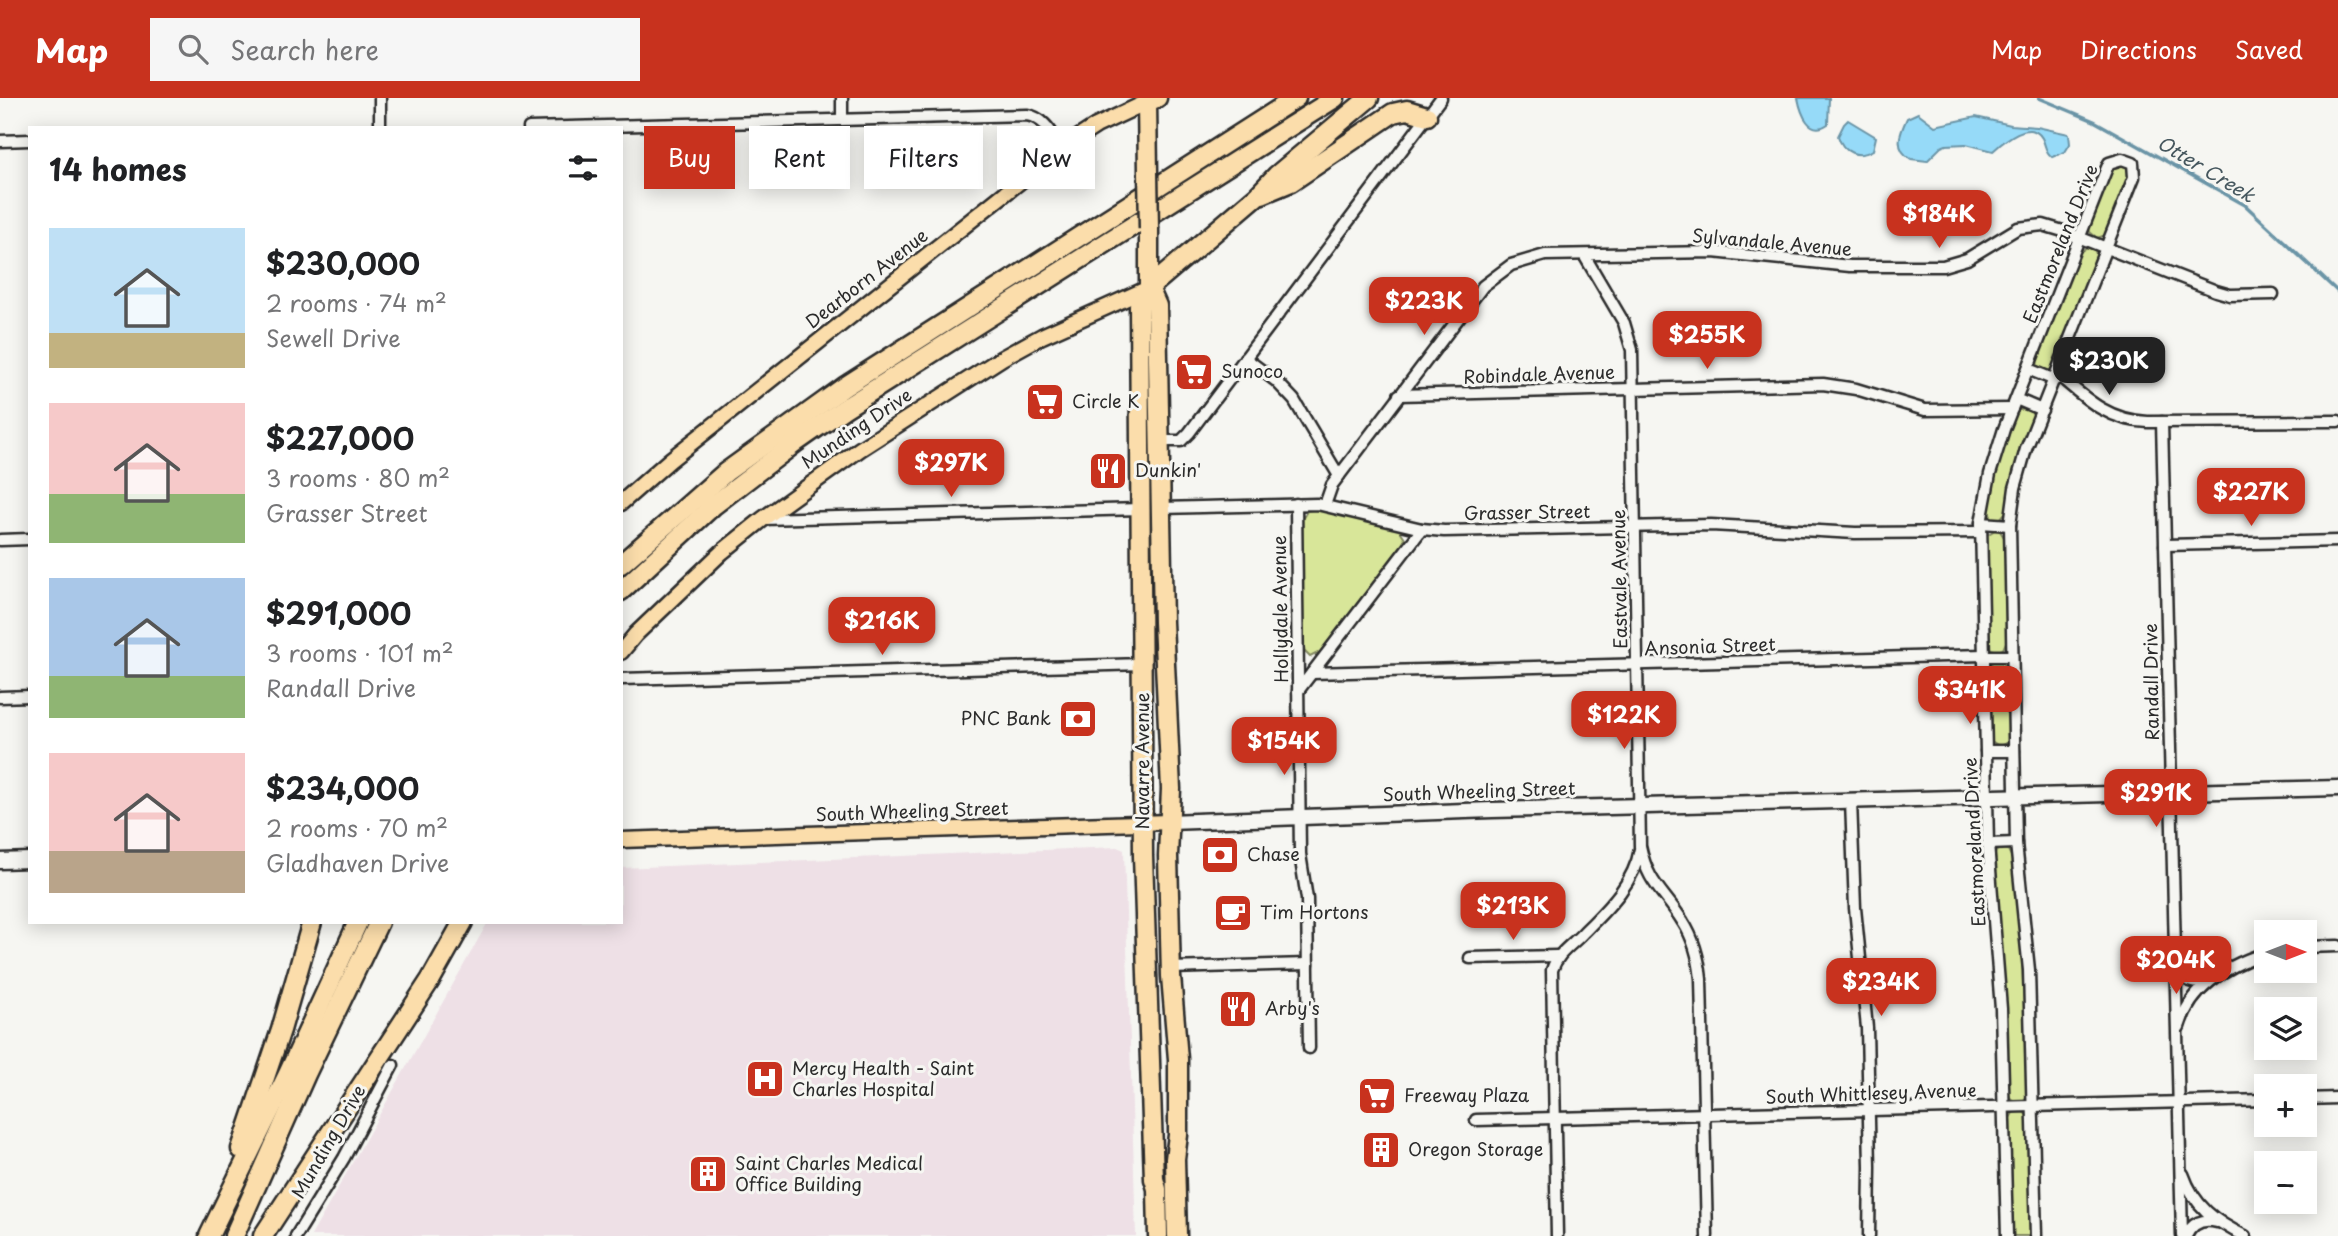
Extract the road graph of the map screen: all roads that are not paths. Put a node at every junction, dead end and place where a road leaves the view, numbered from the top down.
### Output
1 (380, 98) edge
2 (842, 98) edge
3 (1296, 98) edge
4 (1335, 98) edge
5 (1369, 98) edge
6 (1441, 98) edge
7 (1151, 99) edge
8 (1427, 116) junction
9 (842, 119) junction
10 (380, 126) edge
11 (599, 126) edge
12 (1046, 126) edge
13 (1095, 127) edge
14 (28, 140) edge
15 (0, 141) edge
16 (1010, 189) edge
17 (1258, 195) junction
18 (2080, 238) junction
19 (2106, 248) junction
20 (1584, 255) junction
21 (1149, 288) junction
22 (2273, 294) dead end
23 (1139, 356) junction
24 (1245, 358) junction
25 (2028, 369) junction
26 (2056, 377) junction
27 (1634, 388) junction
28 (1399, 395) junction
29 (2014, 404) junction
30 (2042, 410) junction
31 (2338, 421) edge
32 (2162, 422) junction
33 (1140, 441) junction
34 (1159, 441) junction
35 (1161, 470) junction
36 (1339, 477) junction
37 (623, 501) edge
38 (1296, 504) junction
39 (1325, 505) junction
40 (1162, 506) junction
41 (1141, 509) junction
42 (763, 519) junction
43 (2010, 525) junction
44 (1636, 526) junction
45 (1422, 528) junction
46 (1981, 528) junction
47 (28, 539) edge
48 (0, 540) edge
49 (2338, 541) edge
50 (2165, 545) junction
51 (623, 562) edge
52 (623, 589) edge
53 (623, 650) edge
54 (1984, 656) junction
55 (2011, 656) junction
56 (1143, 664) junction
57 (1637, 664) junction
58 (1312, 673) junction
59 (623, 679) edge
60 (1298, 691) junction
61 (28, 696) edge
62 (0, 697) edge
63 (1986, 751) junction
64 (2014, 751) junction
65 (2338, 788) edge
66 (2171, 792) junction
67 (2014, 797) junction
68 (1986, 798) junction
69 (1851, 801) junction
70 (1640, 806) junction
71 (1300, 817) junction
72 (1144, 822) junction
73 (1169, 822) junction
74 (623, 840) edge
75 (2016, 843) junction
76 (1988, 844) junction
77 (1640, 846) junction
78 (0, 860) edge
79 (28, 860) edge
80 (311, 924) edge
81 (357, 924) edge
82 (378, 924) edge
83 (463, 924) edge
84 (2338, 946) edge
85 (2317, 947) edge
86 (1557, 956) junction
87 (1470, 958) dead end
88 (2254, 958) edge
89 (2175, 962) junction
90 (1308, 964) junction
91 (1171, 968) junction
92 (1147, 978) junction
93 (2212, 980) junction
94 (2177, 1038) junction
95 (1309, 1048) dead end
96 (393, 1065) dead end
97 (2338, 1098) edge
98 (2317, 1099) edge
99 (2254, 1100) edge
100 (2178, 1102) junction
101 (2033, 1106) junction
102 (2005, 1107) junction
103 (1869, 1110) junction
104 (1704, 1115) junction
105 (1554, 1119) junction
106 (1476, 1120) dead end
107 (1178, 1124) junction
108 (2180, 1161) junction
109 (1157, 1189) junction
110 (219, 1215) junction
111 (2221, 1223) junction
112 (209, 1236) edge
113 (233, 1236) edge
114 (263, 1236) edge
115 (296, 1236) edge
116 (1158, 1236) edge
117 (1169, 1236) edge
118 (1177, 1236) edge
119 (1558, 1236) edge
120 (1707, 1236) edge
121 (1869, 1236) edge
122 (2007, 1236) edge
123 (2036, 1236) edge
124 (2184, 1236) edge
125 (2245, 1236) edge

1 - 10 street
2 - 9 street
3 - 51 highway
4 - 52 highway
5 - 17 highway
6 - 8 street
7 - 13 main road, Dearborn Avenue
7 - 21 highway, Navarre Avenue, bridge
8 - 17 highway
8 - 24 street
9 - 11 street
9 - 12 street
14 - 15 street
16 - 37 main road, Dearborn Avenue
17 - 21 highway
18 - 19 street, Sylvandale Avenue
18 - 19 street, Eastmoreland Drive
18 - 20 street, Sylvandale Avenue
18 - 25 street, Eastmoreland Drive
19 - 22 street, Sylvandale Avenue
19 - 26 street, Eastmoreland Drive
20 - 27 street, Eastvale Avenue
20 - 28 street, Sylvandale Avenue
21 - 23 highway, Navarre Avenue
21 - 34 highway, Navarre Avenue
21 - 42 main road, Munding Drive
23 - 33 highway, Navarre Avenue
23 - 35 highway
24 - 34 street
24 - 36 street
25 - 26 street
25 - 29 street, Eastmoreland Drive
26 - 30 street, Eastmoreland Drive
26 - 32 street
27 - 28 street, Robindale Avenue
27 - 29 street, Robindale Avenue
27 - 44 street, Eastvale Avenue
28 - 36 street, Sylvandale Avenue
29 - 30 street
29 - 46 street, Eastmoreland Drive
30 - 43 street, Eastmoreland Drive
31 - 32 street
32 - 50 street, Randall Drive
33 - 40 highway
33 - 41 highway, Navarre Avenue
34 - 35 highway, Navarre Avenue
35 - 40 highway, Navarre Avenue
36 - 39 street, Sylvandale Avenue
38 - 39 street, Grasser Street
38 - 40 street, Grasser Street
38 - 60 street, Hollydale Avenue
39 - 45 street, Grasser Street
40 - 73 highway, Navarre Avenue
41 - 42 street
41 - 56 highway, Navarre Avenue
42 - 53 main road, Munding Drive
43 - 46 street, Grasser Street
43 - 55 street, Eastmoreland Drive
44 - 45 street, Grasser Street
44 - 46 street, Grasser Street
44 - 57 street, Eastvale Avenue
45 - 58 street
46 - 54 street, Eastmoreland Drive
47 - 48 street
49 - 50 street
50 - 66 street, Randall Drive
54 - 55 street, Ansonia Street
54 - 57 street, Ansonia Street
54 - 63 street, Eastmoreland Drive
55 - 64 street, Eastmoreland Drive
56 - 59 street
56 - 72 highway, Navarre Avenue
57 - 58 street, Ansonia Street
57 - 70 street, Eastvale Avenue
58 - 60 street
60 - 71 street, Hollydale Avenue
61 - 62 street
63 - 64 street
63 - 68 street, Eastmoreland Drive
64 - 67 street, Eastmoreland Drive
65 - 66 main road, South Wheeling Street
66 - 67 main road, South Wheeling Street
66 - 89 street, Randall Drive
67 - 68 main road, South Wheeling Street
67 - 75 street, Eastmoreland Drive
68 - 69 main road, South Wheeling Street
68 - 76 street, Eastmoreland Drive
69 - 70 main road, South Wheeling Street
69 - 103 street
70 - 71 main road, South Wheeling Street
70 - 77 street, Eastvale Avenue
71 - 73 main road, South Wheeling Street
71 - 90 street, Hollydale Avenue
72 - 73 main road, South Wheeling Street
72 - 74 main road, South Wheeling Street
72 - 92 highway, Navarre Avenue
73 - 91 highway, Navarre Avenue
75 - 76 street
75 - 101 street, Eastmoreland Drive
76 - 102 street, Eastmoreland Drive
77 - 86 street
77 - 104 street, Eastvale Avenue
78 - 79 main road
80 - 110 highway
81 - 110 highway
82 - 113 highway
83 - 114 highway
84 - 85 street
86 - 87 street
86 - 105 street
88 - 93 street
89 - 93 street
89 - 94 street, Randall Drive
90 - 91 street
90 - 95 street, Hollydale Avenue
91 - 107 highway, Navarre Avenue
92 - 107 highway
92 - 109 highway, Navarre Avenue
93 - 94 street
94 - 100 street, Randall Drive
96 - 115 street, Munding Drive
97 - 98 street
99 - 100 street, South Whittlesey Avenue
100 - 101 street, South Whittlesey Avenue
100 - 108 street, Randall Drive
101 - 102 street, South Whittlesey Avenue
101 - 123 street, Eastmoreland Drive
102 - 103 street, South Whittlesey Avenue
102 - 122 street, Eastmoreland Drive
103 - 104 street, South Whittlesey Avenue
103 - 121 street
104 - 105 street, South Whittlesey Avenue
104 - 120 street, Eastvale Avenue
105 - 106 street, South Whittlesey Avenue
105 - 119 street
107 - 118 highway, Navarre Avenue
108 - 111 street
108 - 124 street, Randall Drive
109 - 116 highway, Navarre Avenue
109 - 117 highway
110 - 112 highway
111 - 124 street
111 - 125 street

